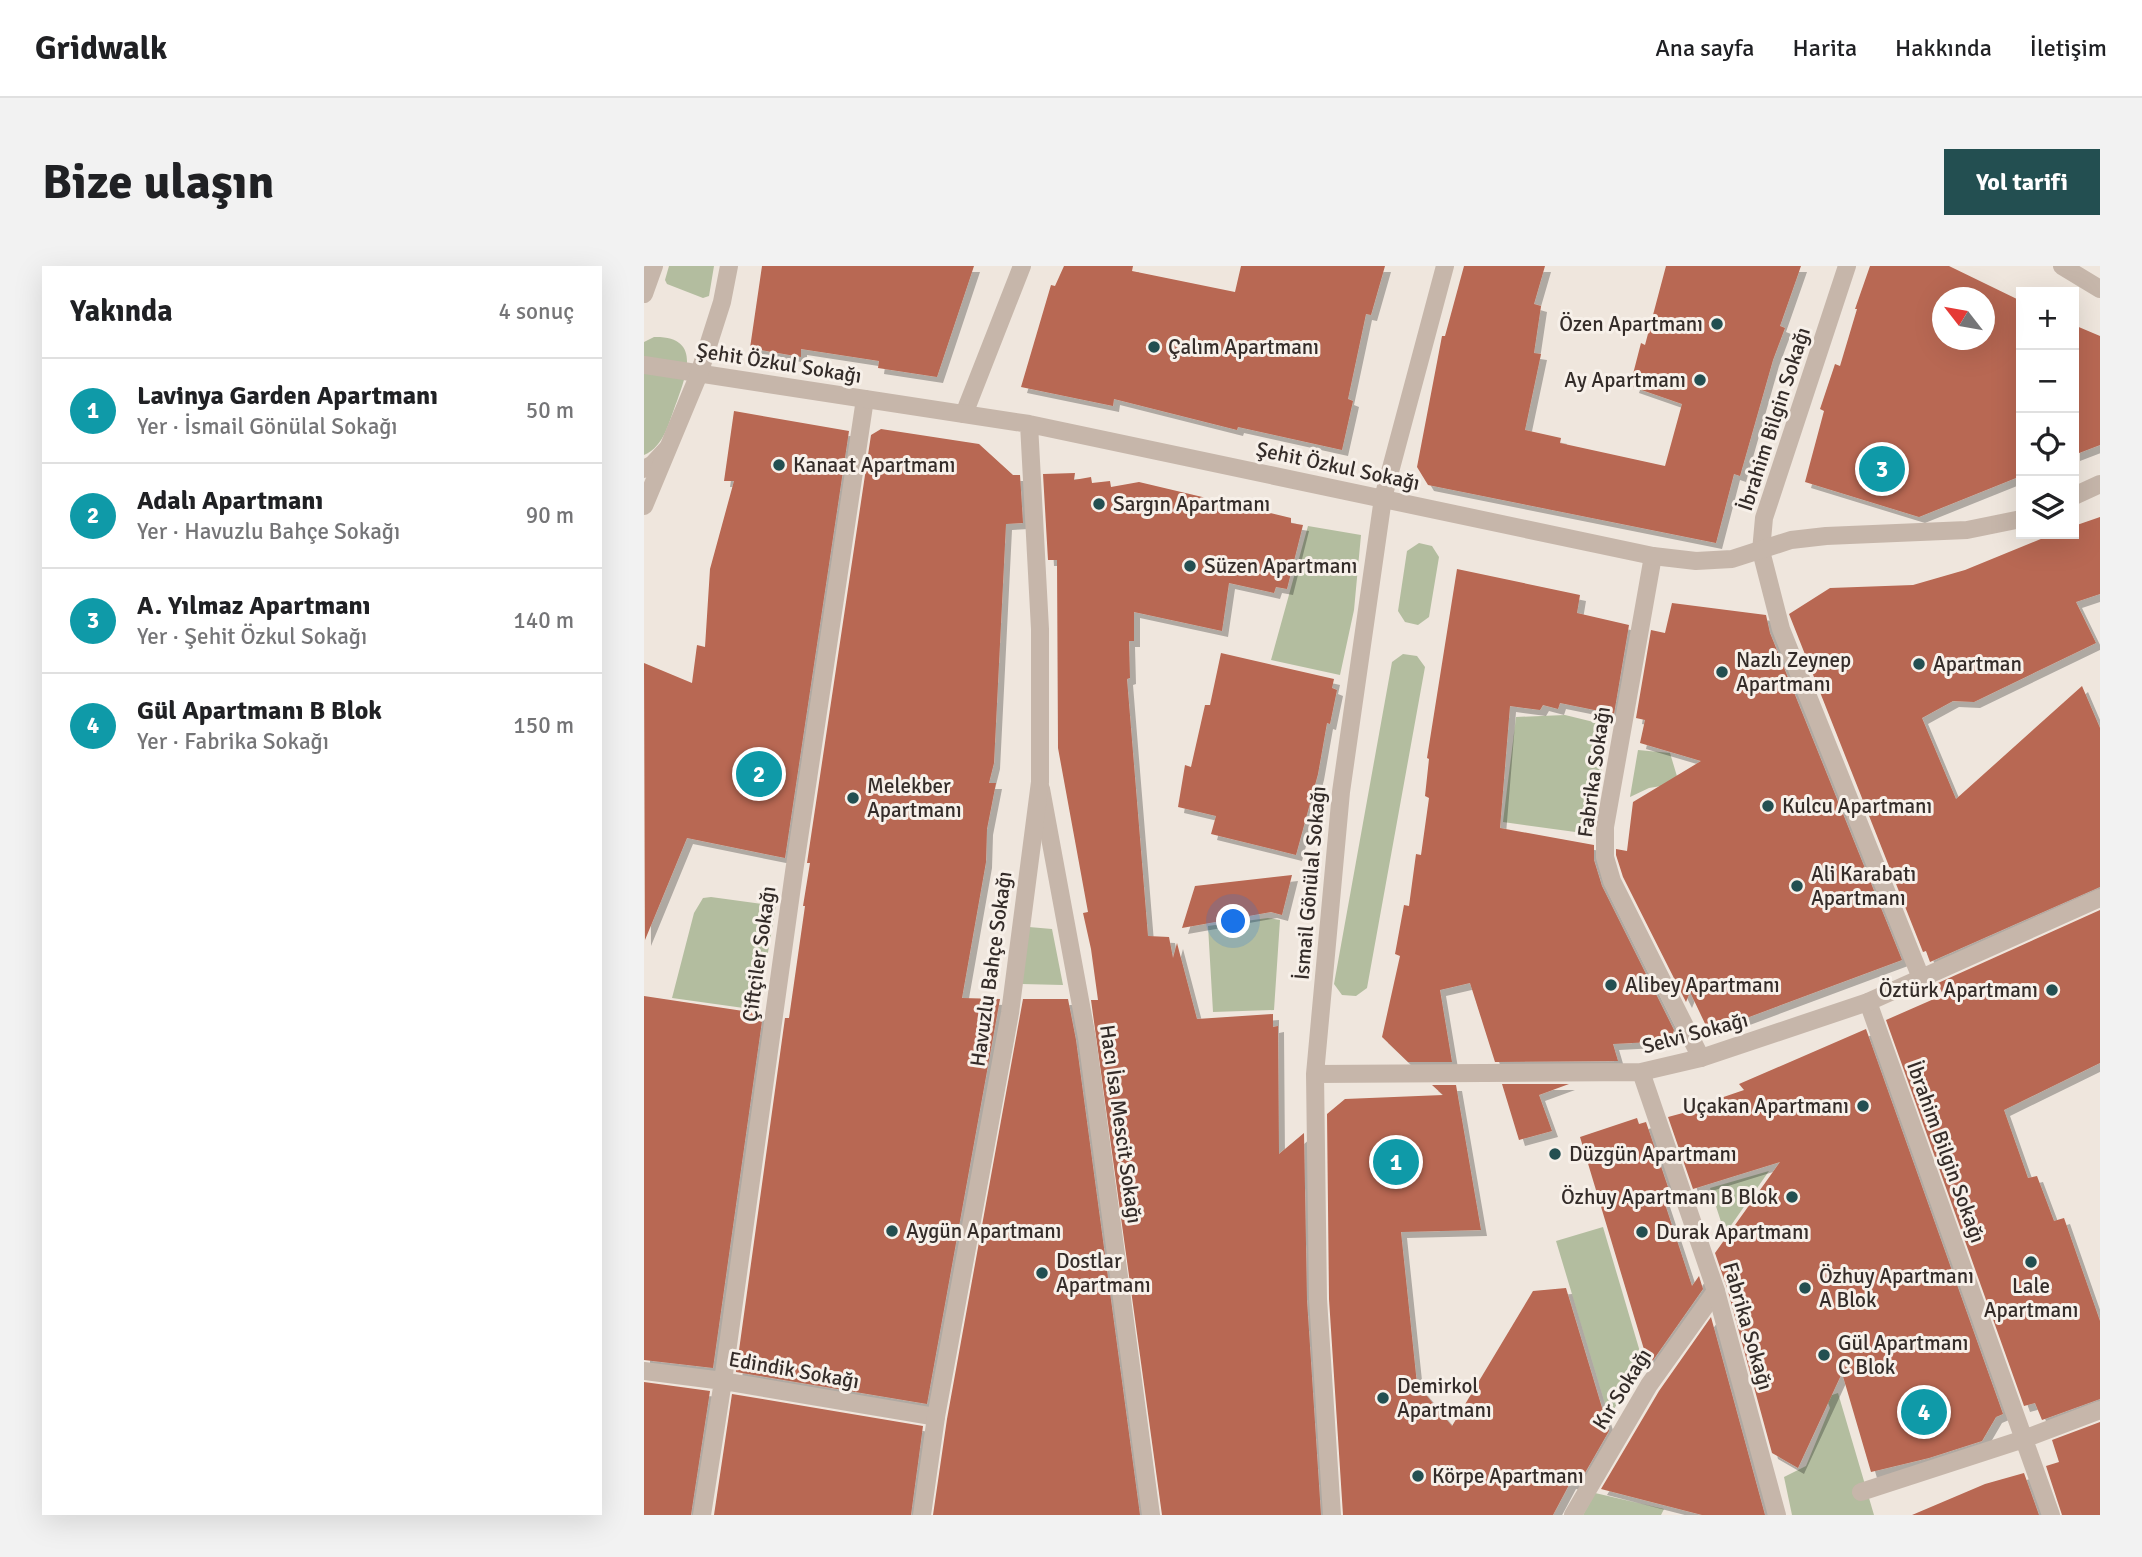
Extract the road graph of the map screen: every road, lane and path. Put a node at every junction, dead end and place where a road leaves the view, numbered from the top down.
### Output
1 (654, 266) edge
2 (729, 266) edge
3 (1021, 266) edge
4 (1446, 266) edge
5 (1847, 266) edge
6 (2062, 266) edge
7 (2100, 289) edge
8 (644, 294) edge
9 (644, 365) edge
10 (699, 374) junction
11 (865, 399) junction
12 (964, 414) junction
13 (1029, 424) junction
14 (668, 447) junction
15 (644, 470) edge
16 (2100, 484) edge
17 (2079, 494) edge
18 (1383, 498) junction
19 (644, 506) edge
20 (2016, 520) edge
21 (1761, 551) junction
22 (1653, 556) junction
23 (1040, 782) junction
24 (2100, 898) edge
25 (1921, 978) junction
26 (1868, 1002) junction
27 (1701, 1058) junction
28 (1641, 1072) junction
29 (1315, 1074) junction
30 (1716, 1291) junction
31 (644, 1371) edge
32 (723, 1381) junction
33 (2100, 1410) edge
34 (936, 1417) junction
35 (2024, 1439) junction
36 (1861, 1492) dead end
37 (702, 1515) edge
38 (922, 1515) edge
39 (1151, 1515) edge
40 (1332, 1515) edge
41 (1573, 1515) edge
42 (1777, 1515) edge
43 (2051, 1515) edge

1 - 8 street
2 - 10 street
3 - 12 street
4 - 18 street, İsmail Gönülal Sokağı
5 - 21 street, İbrahim Bilgin Sokağı
6 - 7 street
9 - 10 street, Şehit Özkul Sokağı
10 - 11 street, Şehit Özkul Sokağı
10 - 14 street
11 - 12 street, Şehit Özkul Sokağı
11 - 32 street, Çiftçiler Sokağı
12 - 13 street, Şehit Özkul Sokağı
13 - 18 street, Şehit Özkul Sokağı
13 - 23 street, Havuzlu Bahçe Sokağı
14 - 15 street
14 - 19 street
16 - 17 street
18 - 22 street, Şehit Özkul Sokağı
18 - 29 street, İsmail Gönülal Sokağı
20 - 21 street, Şehit Özkul Sokağı
21 - 22 street, Şehit Özkul Sokağı
21 - 25 street, İbrahim Bilgin Sokağı
22 - 27 street, Fabrika Sokağı
23 - 34 street, Havuzlu Bahçe Sokağı
23 - 39 street, Hacı İsa Mescit Sokağı
24 - 25 street, Selvi Sokağı
25 - 26 street, Selvi Sokağı
26 - 27 street, Selvi Sokağı
26 - 35 street, İbrahim Bilgin Sokağı
27 - 28 street, Selvi Sokağı
28 - 29 street, Selvi Sokağı
28 - 30 street, Fabrika Sokağı
29 - 40 street, İsmail Gönülal Sokağı
30 - 41 street, Kır Sokağı
30 - 42 street, Fabrika Sokağı
31 - 32 street, Edindik Sokağı
32 - 34 street, Edindik Sokağı
32 - 37 street, Çiftçiler Sokağı
33 - 35 street
34 - 38 street, Havuzlu Bahçe Sokağı
35 - 36 street
35 - 43 street, İbrahim Bilgin Sokağı

